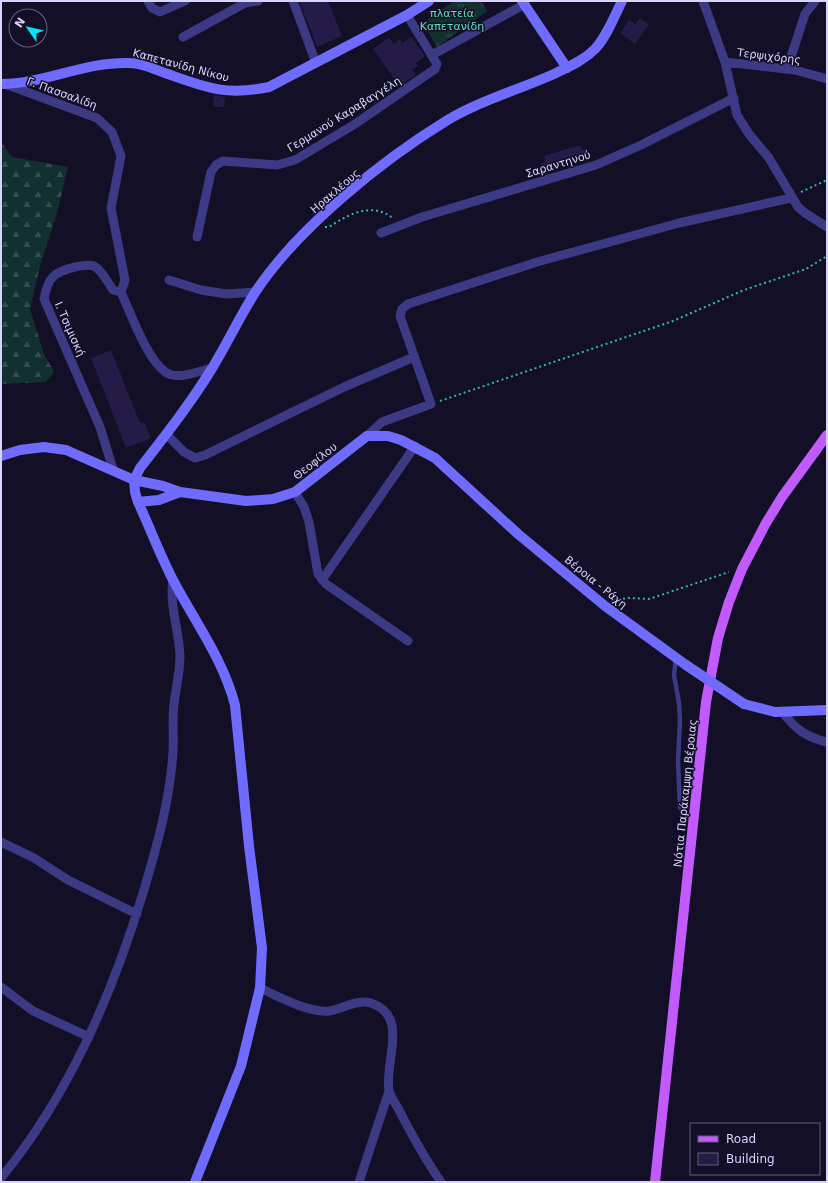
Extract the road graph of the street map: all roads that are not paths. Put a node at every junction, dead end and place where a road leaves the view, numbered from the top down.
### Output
1 (148, 1) edge
2 (184, 1) edge
3 (258, 1) edge
4 (293, 1) edge
5 (428, 1) edge
6 (622, 1) edge
7 (703, 1) edge
8 (815, 1) edge
9 (245, 2) edge
10 (523, 2) edge
11 (407, 15) junction
12 (183, 37) dead end
13 (432, 55) junction
14 (724, 62) junction
15 (316, 63) junction
16 (567, 68) junction
17 (787, 69) junction
18 (827, 79) edge
19 (3, 84) edge
20 (734, 98) junction
21 (791, 198) junction
22 (827, 227) edge
23 (381, 233) dead end
24 (197, 237) dead end
25 (169, 280) dead end
26 (121, 292) junction
27 (256, 292) junction
28 (414, 357) junction
29 (212, 368) junction
30 (166, 435) junction
31 (827, 435) edge
32 (367, 436) junction
33 (415, 446) junction
34 (1, 456) edge
35 (113, 469) junction
36 (134, 480) junction
37 (180, 492) junction
38 (295, 492) junction
39 (138, 502) junction
40 (173, 580) junction
41 (322, 580) junction
42 (408, 641) dead end
43 (676, 657) junction
44 (827, 710) edge
45 (782, 712) junction
46 (827, 742) edge
47 (695, 817) junction
48 (1, 842) edge
49 (137, 914) junction
50 (1, 987) edge
51 (260, 988) junction
52 (89, 1037) junction
53 (389, 1091) junction
54 (1, 1178) edge
55 (196, 1182) edge
56 (360, 1182) edge
57 (441, 1182) edge
58 (655, 1182) edge

1 - 2 street
3 - 9 street
4 - 15 street
5 - 11 street, Καπετανίδη Νίκου
6 - 16 street, Ηρακλέους
7 - 14 street, Τερψιχόρης
8 - 17 street
9 - 12 street
10 - 13 street
10 - 16 street
11 - 13 street
11 - 15 street, Καπετανίδη Νίκου
13 - 24 street, Γερμανού Καραβαγγέλη
14 - 17 street, Τερψιχόρης
14 - 20 street
15 - 19 street, Καπετανίδη Νίκου
16 - 27 street, Ηρακλέους
17 - 18 street, Τερψιχόρης
19 - 26 street, Γ. Πασσαλίδη
20 - 21 street
20 - 23 street, Σαραντηνού
21 - 22 street
21 - 28 street
25 - 27 street
26 - 29 street
26 - 35 street, Ι. Τσιμισκή
27 - 29 street, Ηρακλέους
28 - 30 street
28 - 32 street
29 - 30 street, Ηρακλέους
30 - 36 street, Ηρακλέους
31 - 47 main road, Νότια Παράκαμψη Βέροιας
32 - 33 street, Βέροια - Ράχη
32 - 38 street, Θεοφίλου
33 - 41 street
33 - 43 street, Βέροια - Ράχη
34 - 35 street, Θεοφίλου
35 - 36 street, Θεοφίλου
36 - 37 street, Θεοφίλου
36 - 39 street
37 - 38 street, Θεοφίλου
37 - 39 street, Θεοφίλου
38 - 41 street
39 - 40 street
40 - 49 street
40 - 51 street
41 - 42 street
43 - 45 street, Βέροια - Ράχη, bridge
43 - 47 lane
44 - 45 street, Βέροια - Ράχη
45 - 46 street
47 - 58 main road, Νότια Παράκαμψη Βέροιας
48 - 49 street
49 - 52 street
50 - 52 street
51 - 53 street
51 - 55 street
52 - 54 street
53 - 56 street
53 - 57 street

